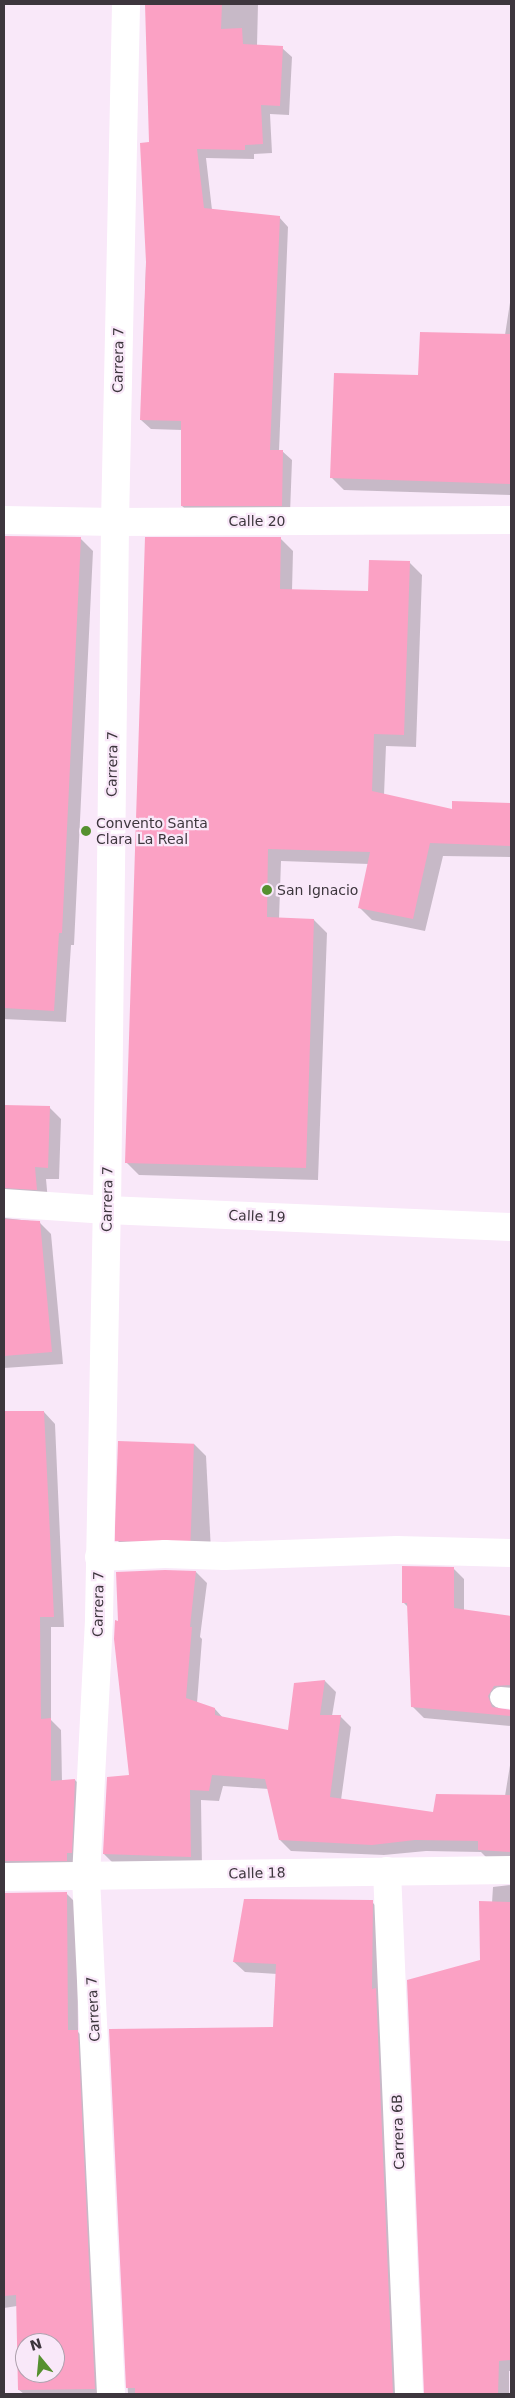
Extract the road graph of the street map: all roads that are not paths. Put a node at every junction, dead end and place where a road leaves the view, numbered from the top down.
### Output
1 (126, 4) edge
2 (4, 520) edge
3 (511, 520) edge
4 (114, 522) junction
5 (4, 1202) edge
6 (107, 1210) junction
7 (511, 1227) edge
8 (511, 1553) edge
9 (99, 1557) junction
10 (511, 1870) edge
11 (387, 1871) junction
12 (4, 1877) edge
13 (86, 1877) junction
14 (111, 2394) edge
15 (409, 2394) edge

1 - 4 street, Carrera 7
2 - 4 street, Calle 20
3 - 4 street, Calle 20
4 - 6 street, Carrera 7
5 - 6 street, Calle 19
6 - 7 street, Calle 19
6 - 9 street, Carrera 7
8 - 9 street
9 - 13 street, Carrera 7
10 - 11 street, Calle 18
11 - 13 street, Calle 18
11 - 15 street, Carrera 6B
12 - 13 street, Calle 18
13 - 14 street, Carrera 7

